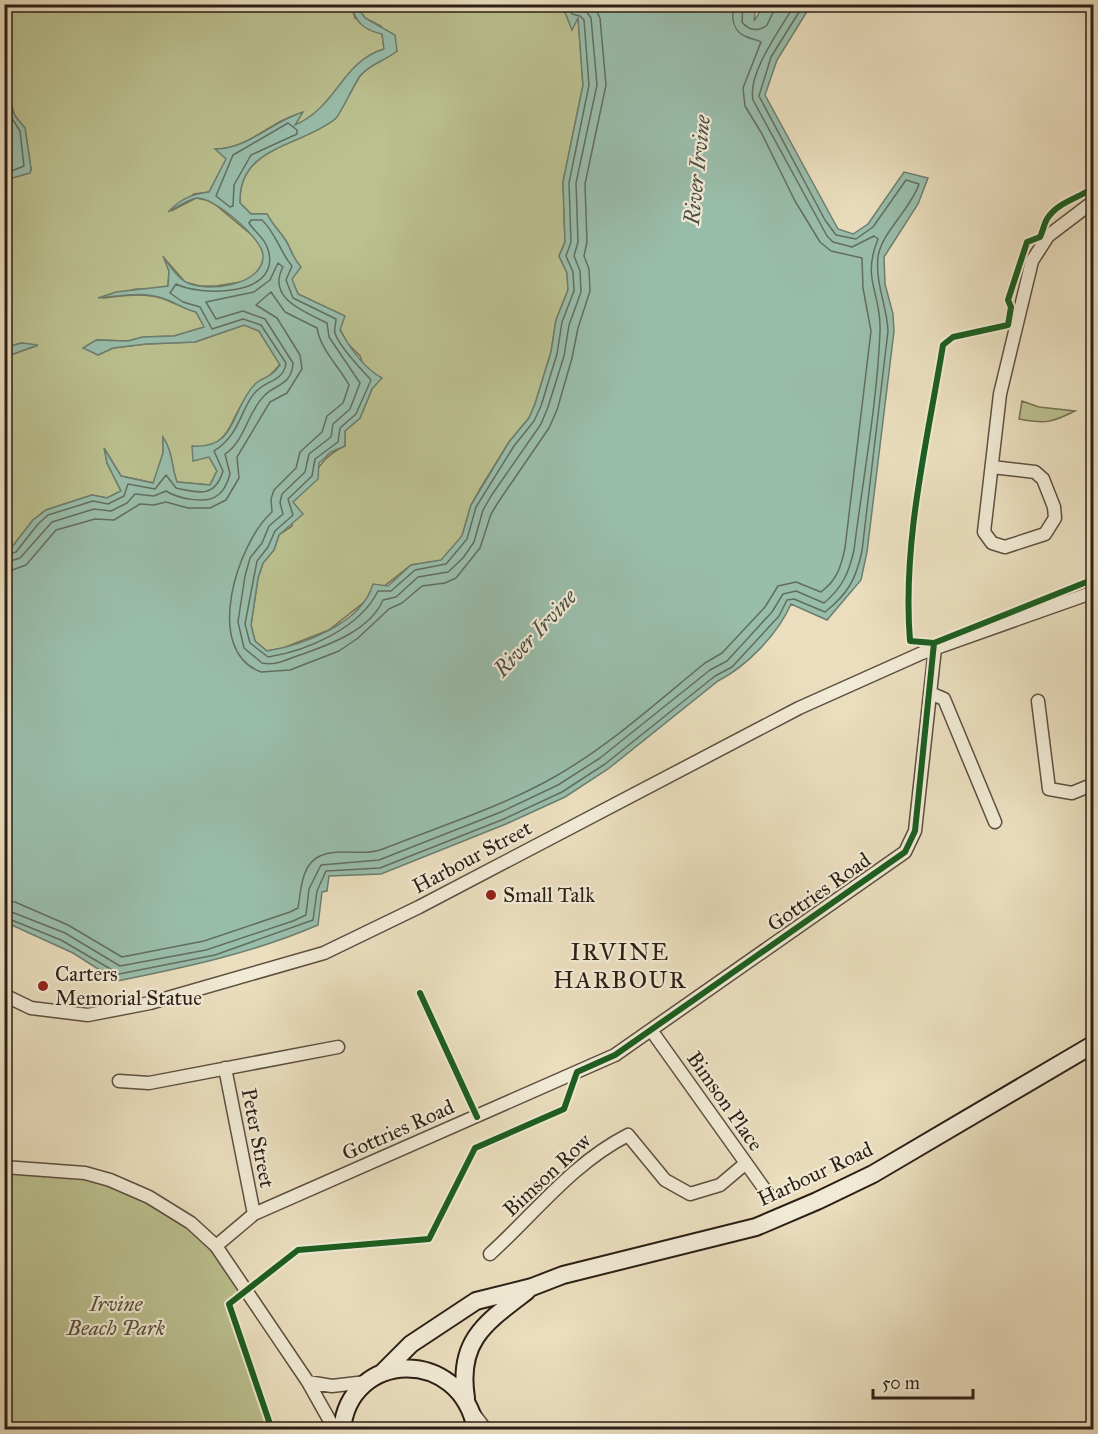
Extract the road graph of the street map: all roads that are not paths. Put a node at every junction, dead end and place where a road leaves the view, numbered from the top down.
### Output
1 (1094, 201) edge
2 (992, 467) junction
3 (1094, 592) edge
4 (935, 648) junction
5 (930, 693) junction
6 (1038, 701) dead end
7 (1094, 784) edge
8 (995, 822) dead end
9 (4, 995) edge
10 (651, 1030) junction
11 (1094, 1044) edge
12 (338, 1047) dead end
13 (225, 1068) junction
14 (119, 1081) dead end
15 (746, 1163) junction
16 (4, 1167) edge
17 (768, 1194) dead end
18 (254, 1214) junction
19 (216, 1246) junction
20 (490, 1254) dead end
21 (532, 1287) junction
22 (383, 1372) junction
23 (366, 1382) junction
24 (308, 1383) junction
25 (472, 1414) edge
26 (335, 1430) edge
27 (342, 1430) edge
28 (486, 1430) edge

1 - 2 street
2 - 2 street
3 - 4 street, Harbour Street
4 - 5 street, Gottries Road
4 - 9 street, Harbour Street
5 - 8 street
5 - 10 street, Gottries Road
6 - 7 street
10 - 15 street, Bimson Place
10 - 18 street, Gottries Road
11 - 21 street, Harbour Road
12 - 13 street, Peter Street
13 - 14 street, Peter Street
13 - 18 street, Peter Street
15 - 17 street, Bimson Place
15 - 20 street, Bimson Row
16 - 19 street
18 - 19 street, Gottries Road
19 - 24 street
21 - 22 street, Harbour Road
21 - 25 street, Harbour Road
22 - 23 street
22 - 25 street
23 - 24 street
23 - 27 street
24 - 26 street
25 - 28 street

